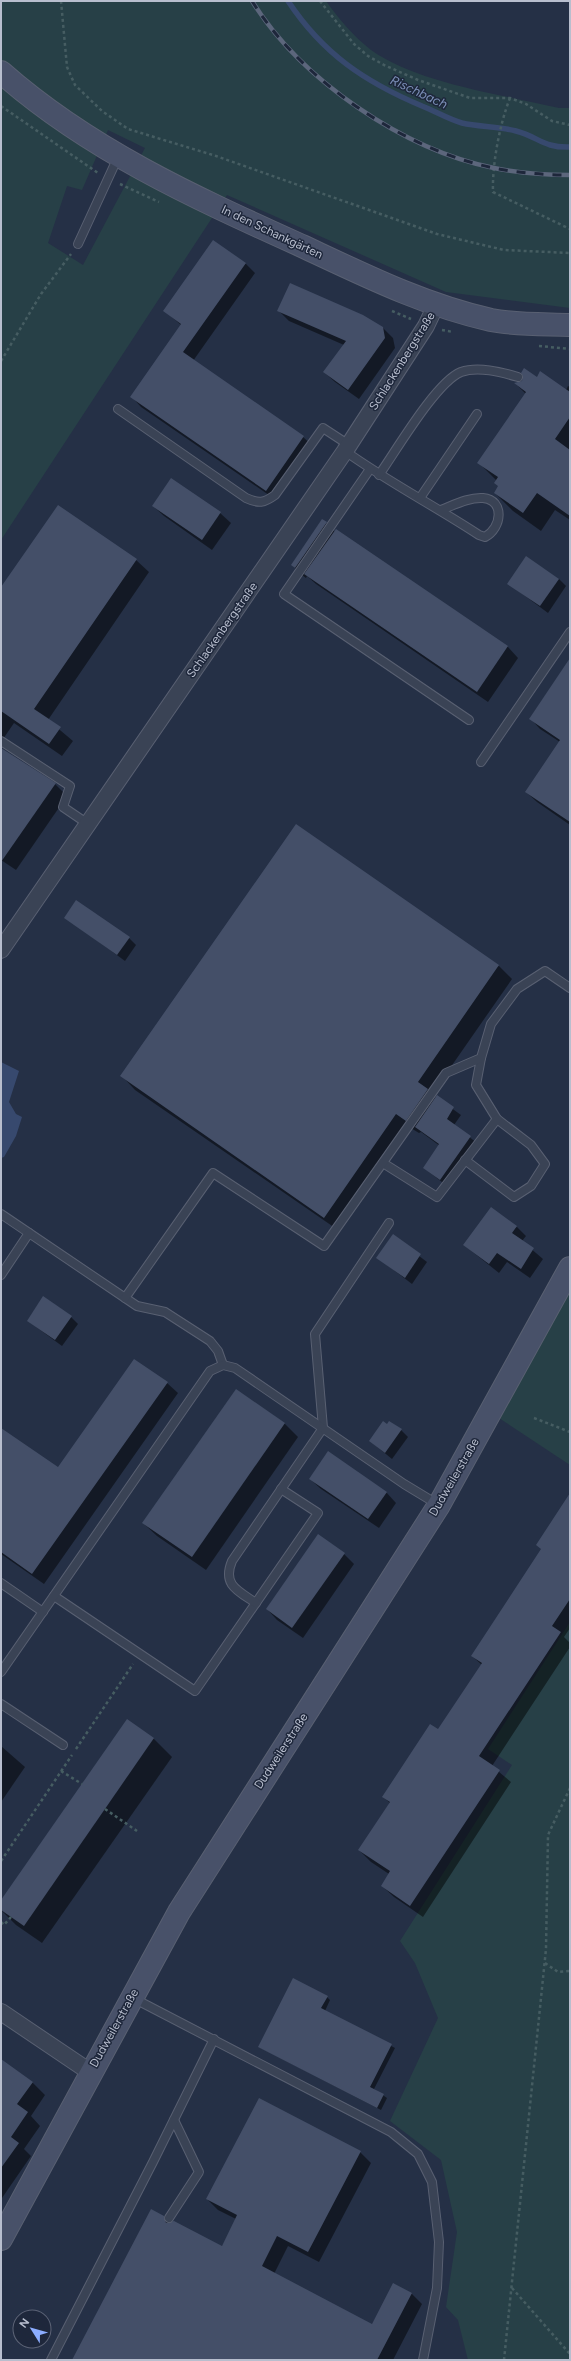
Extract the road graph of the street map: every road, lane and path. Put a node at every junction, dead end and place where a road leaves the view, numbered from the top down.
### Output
1 (61, 1) edge
2 (320, 1) edge
3 (1, 72) edge
4 (510, 98) junction
5 (570, 125) edge
6 (118, 156) junction
7 (570, 229) edge
8 (78, 244) joint
9 (570, 253) edge
10 (436, 305) junction
11 (570, 325) edge
12 (1, 361) edge
13 (518, 377) dead end
14 (118, 409) dead end
15 (476, 414) dead end
16 (347, 448) junction
17 (370, 469) junction
18 (379, 475) junction
19 (420, 498) junction
20 (441, 510) junction
21 (570, 632) edge
22 (469, 720) dead end
23 (1, 741) edge
24 (481, 762) dead end
25 (88, 824) junction
26 (1, 950) edge
27 (570, 988) edge
28 (481, 1058) junction
29 (497, 1119) junction
30 (465, 1160) junction
31 (383, 1163) junction
32 (1, 1214) edge
33 (389, 1223) dead end
34 (29, 1233) junction
35 (570, 1268) edge
36 (1, 1275) edge
37 (125, 1298) junction
38 (223, 1365) junction
39 (534, 1418) dead end
40 (323, 1428) junction
41 (570, 1432) edge
42 (281, 1489) junction
43 (439, 1505) junction
44 (1, 1583) edge
45 (54, 1596) junction
46 (256, 1603) junction
47 (43, 1612) junction
48 (1, 1672) edge
49 (1, 1704) edge
50 (63, 1745) dead end
51 (61, 1771) dead end
52 (82, 1784) dead end
53 (570, 1788) edge
54 (105, 1809) dead end
55 (137, 1831) dead end
56 (11, 1917) dead end
57 (1, 1922) edge
58 (545, 1964) junction
59 (570, 1971) edge
60 (131, 1997) junction
61 (1, 2012) edge
62 (214, 2039) junction
63 (90, 2072) junction
64 (174, 2120) junction
65 (169, 2218) dead end
66 (1, 2239) edge
67 (512, 2287) junction
68 (570, 2354) edge
69 (51, 2360) edge
70 (423, 2360) edge
71 (504, 2360) edge

1 - 9 path
2 - 4 path
3 - 6 main road, In den Schankgärten
4 - 5 path
4 - 7 path
6 - 8 lane
6 - 10 main road, In den Schankgärten
8 - 12 path
10 - 11 main road, In den Schankgärten
10 - 16 street, Schlackenbergstraße
13 - 18 lane
14 - 16 lane
15 - 19 lane
16 - 17 lane
16 - 25 street, Schlackenbergstraße
17 - 18 lane
17 - 22 lane
18 - 19 lane
19 - 20 lane
20 - 20 lane
21 - 24 lane
23 - 25 lane
25 - 26 street, Schlackenbergstraße
27 - 28 lane
28 - 29 lane
28 - 31 lane
29 - 30 lane
29 - 30 lane
30 - 31 lane
31 - 37 lane
32 - 34 lane
33 - 40 lane
34 - 36 lane
34 - 37 lane
35 - 43 main road, Dudweilerstraße
37 - 38 lane
38 - 40 lane
38 - 45 lane
39 - 41 path
40 - 42 lane
40 - 43 lane
42 - 46 lane
42 - 46 lane
43 - 60 main road, Dudweilerstraße
44 - 47 lane
45 - 46 lane
45 - 47 lane
47 - 48 lane
49 - 50 lane
51 - 52 path
53 - 58 path
54 - 55 path
56 - 57 path
58 - 59 path
58 - 67 path
60 - 62 lane
60 - 63 main road, Dudweilerstraße
61 - 63 street
62 - 64 lane
62 - 70 lane
63 - 66 main road, Dudweilerstraße
64 - 65 lane
64 - 69 lane
67 - 68 path
67 - 71 path

